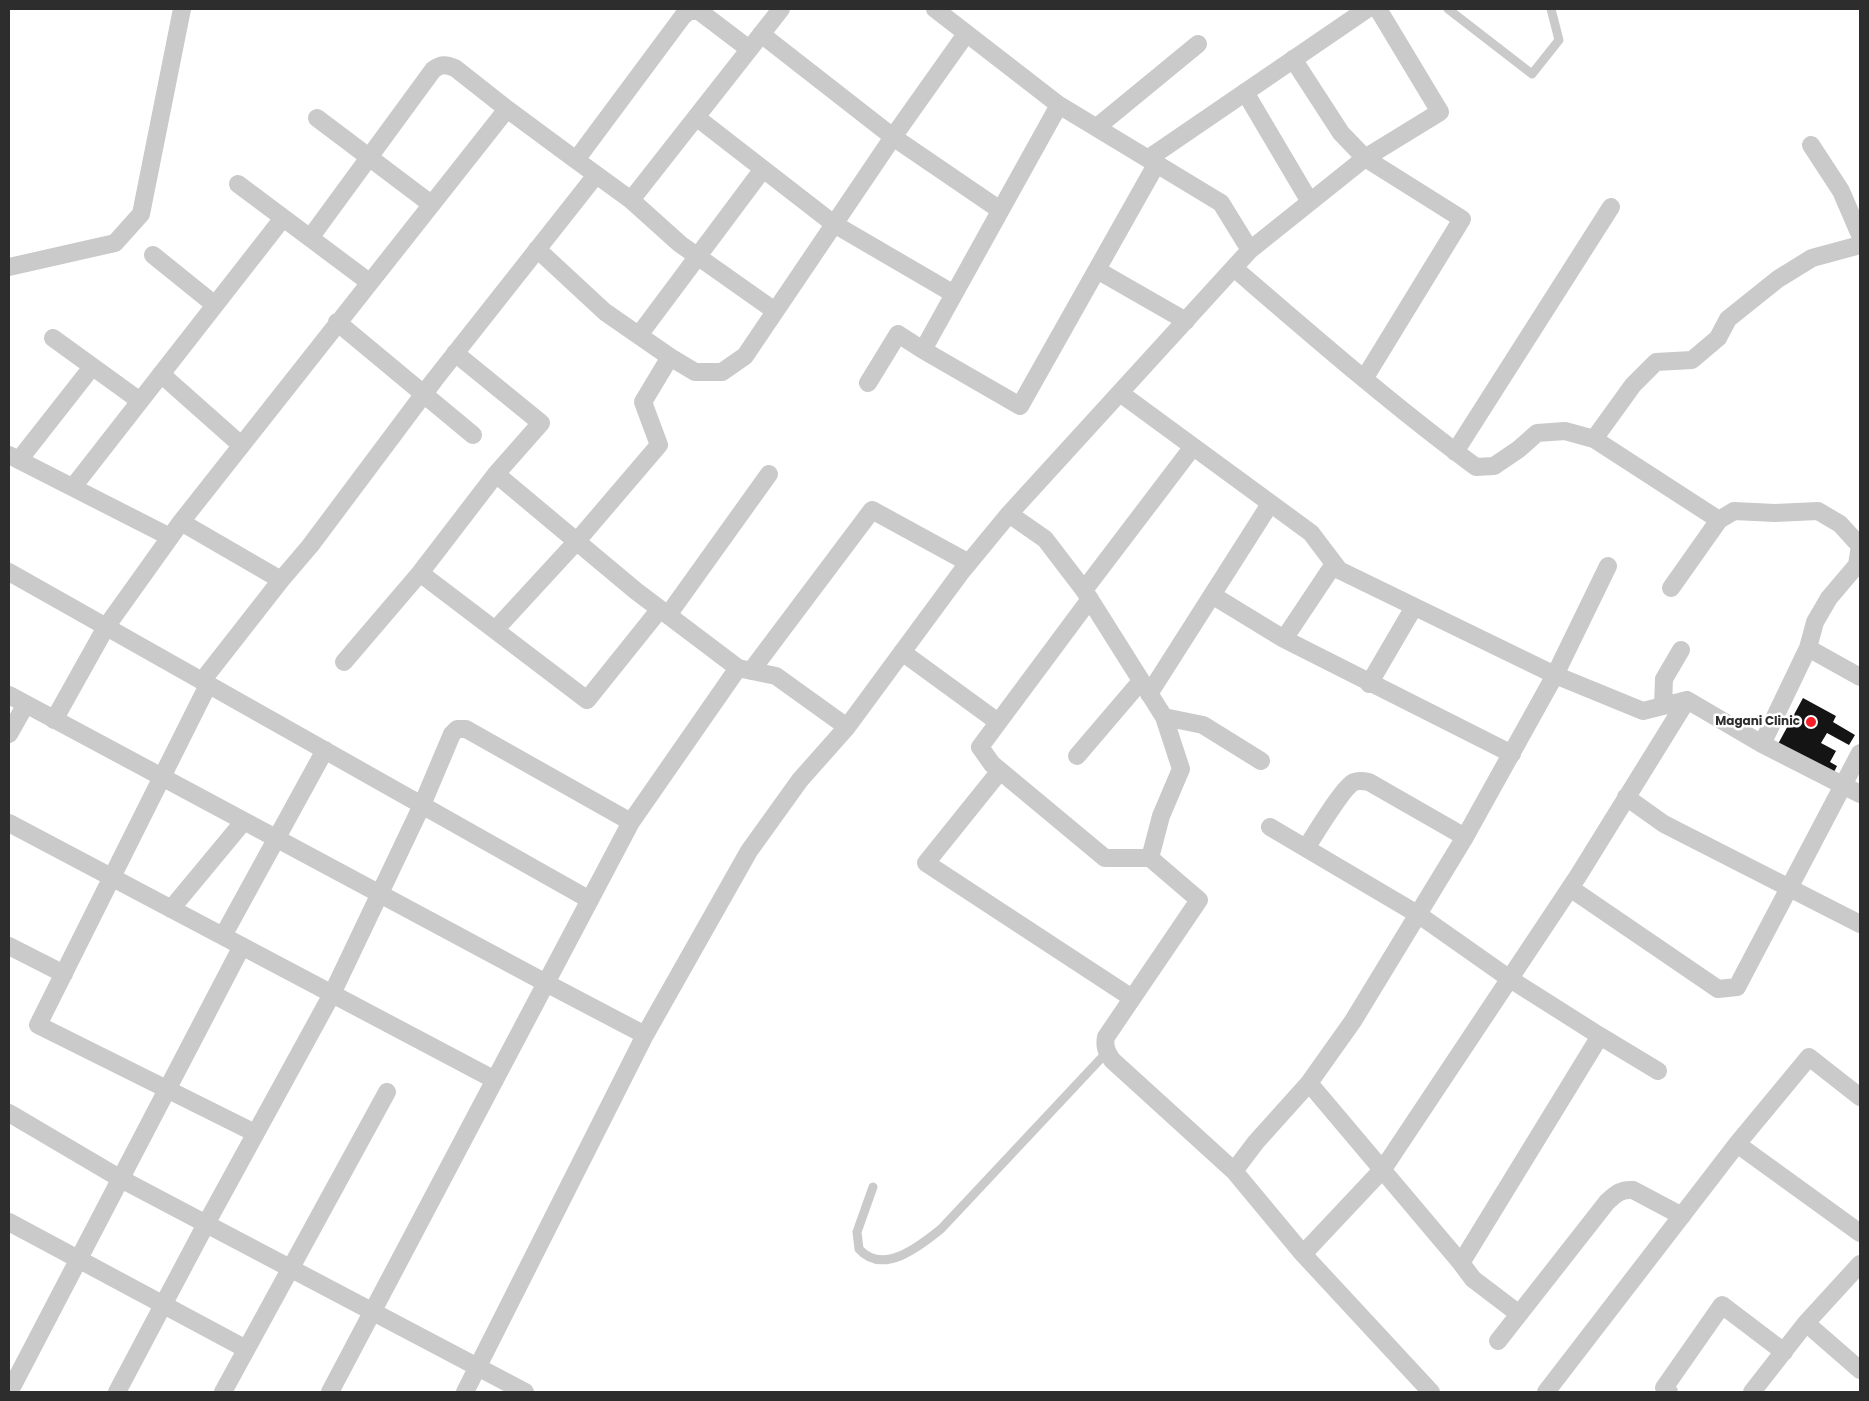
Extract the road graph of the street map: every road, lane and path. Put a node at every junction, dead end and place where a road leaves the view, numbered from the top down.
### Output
1 (182, 9) edge
2 (781, 9) edge
3 (935, 9) edge
4 (1367, 9) edge
5 (1378, 9) edge
6 (1448, 9) edge
7 (1551, 9) edge
8 (761, 34) junction
9 (966, 34) junction
10 (1198, 44) dead end
11 (749, 49) junction
12 (1293, 59) junction
13 (1245, 92) junction
14 (1058, 105) junction
15 (507, 109) junction
16 (696, 117) junction
17 (317, 118) dead end
18 (1097, 127) junction
19 (893, 137) junction
20 (1811, 145) dead end
21 (370, 157) junction
22 (1365, 158) junction
23 (576, 160) junction
24 (1153, 161) junction
25 (763, 169) junction
26 (596, 175) junction
27 (238, 184) dead end
28 (631, 200) junction
29 (1310, 202) junction
30 (431, 204) junction
31 (1611, 207) dead end
32 (1000, 210) junction
33 (283, 218) junction
34 (834, 224) junction
35 (1860, 235) edge
36 (310, 238) junction
37 (1860, 245) edge
38 (537, 249) junction
39 (1250, 250) junction
40 (153, 255) dead end
41 (698, 256) junction
42 (9, 267) edge
43 (1234, 268) junction
44 (1097, 270) junction
45 (369, 282) junction
46 (954, 294) junction
47 (215, 305) junction
48 (775, 311) junction
49 (1186, 320) junction
50 (337, 322) junction
51 (638, 335) junction
52 (53, 338) dead end
53 (923, 350) junction
54 (455, 353) junction
55 (670, 357) junction
56 (92, 367) junction
57 (161, 374) junction
58 (1364, 379) junction
59 (868, 383) dead end
60 (1120, 393) junction
61 (424, 394) junction
62 (140, 402) junction
63 (472, 435) dead end
64 (1594, 439) junction
65 (241, 445) junction
66 (1192, 448) junction
67 (1455, 452) junction
68 (14, 457) edge
69 (496, 474) junction
70 (769, 474) dead end
71 (73, 487) junction
72 (1270, 504) junction
73 (1010, 514) junction
74 (1718, 520) junction
75 (181, 522) junction
76 (170, 537) junction
77 (577, 541) junction
78 (969, 563) junction
79 (1334, 564) junction
80 (1859, 565) edge
81 (1608, 566) dead end
82 (9, 572) edge
83 (420, 573) junction
84 (281, 580) junction
85 (1670, 588) dead end
86 (1087, 594) junction
87 (1212, 595) junction
88 (1414, 607) junction
89 (664, 612) junction
90 (106, 627) junction
91 (495, 630) junction
92 (1284, 639) junction
93 (1808, 648) junction
94 (1681, 650) dead end
95 (902, 652) junction
96 (344, 662) dead end
97 (744, 669) junction
98 (1555, 675) junction
99 (1860, 677) edge
100 (205, 683) junction
101 (1369, 684) junction
102 (1145, 687) junction
103 (9, 695) edge
104 (1687, 700) junction
105 (26, 704) junction
106 (1663, 706) junction
107 (1164, 717) junction
108 (54, 720) junction
109 (998, 722) junction
110 (847, 726) junction
111 (9, 734) edge
112 (1762, 744) junction
113 (325, 750) junction
114 (1860, 753) edge
115 (1512, 754) junction
116 (1077, 756) dead end
117 (1261, 760) dead end
118 (1000, 770) junction
119 (162, 777) junction
120 (1844, 786) junction
121 (1860, 794) edge
122 (1626, 797) junction
123 (422, 805) junction
124 (244, 821) junction
125 (632, 822) junction
126 (9, 823) edge
127 (1270, 827) dead end
128 (1465, 837) junction
129 (277, 838) junction
130 (1306, 848) junction
131 (1150, 858) junction
132 (112, 878) junction
133 (1570, 888) junction
134 (1789, 889) junction
135 (380, 893) junction
136 (590, 900) junction
137 (171, 909) junction
138 (1420, 915) junction
139 (1860, 924) edge
140 (223, 936) junction
141 (9, 946) edge
142 (242, 946) junction
143 (64, 974) junction
144 (1510, 978) junction
145 (546, 983) junction
146 (332, 994) junction
147 (1132, 998) junction
148 (645, 1035) junction
149 (1600, 1036) junction
150 (1107, 1052) junction
151 (1658, 1072) dead end
152 (495, 1080) junction
153 (1309, 1083) junction
154 (168, 1090) junction
155 (387, 1092) dead end
156 (1860, 1097) edge
157 (9, 1113) edge
158 (255, 1133) junction
159 (1737, 1144) junction
160 (1383, 1169) junction
161 (1234, 1171) junction
162 (121, 1179) junction
163 (873, 1187) dead end
164 (1682, 1216) junction
165 (9, 1222) edge
166 (206, 1224) junction
167 (1860, 1233) edge
168 (1303, 1254) junction
169 (80, 1260) junction
170 (1461, 1263) junction
171 (1860, 1264) edge
172 (290, 1268) junction
173 (164, 1304) junction
174 (373, 1312) junction
175 (1519, 1314) junction
176 (1806, 1323) junction
177 (1498, 1341) dead end
178 (246, 1349) junction
179 (1784, 1352) junction
180 (478, 1367) junction
181 (1860, 1370) edge
182 (13, 1385) dead end
183 (228, 1390) edge
184 (117, 1392) edge
185 (330, 1392) edge
186 (465, 1392) edge
187 (526, 1392) edge
188 (1431, 1392) edge
189 (1546, 1392) edge
190 (1669, 1392) edge
191 (1752, 1392) edge

1 - 42 street
2 - 8 street
3 - 9 street
4 - 12 street
5 - 22 street
6 - 7 lane
8 - 11 street
8 - 19 street
9 - 14 street
9 - 19 street
10 - 18 street
11 - 16 street
11 - 23 street
12 - 13 street
12 - 22 street
13 - 24 street
13 - 29 street
14 - 18 street
14 - 32 street
15 - 21 street
15 - 23 street
15 - 30 street
16 - 25 street
16 - 28 street
17 - 21 street
18 - 24 street
19 - 32 street
19 - 34 street
20 - 35 street
21 - 30 street
21 - 36 street
22 - 29 street
22 - 58 street
23 - 26 street
24 - 39 street
24 - 44 street
25 - 34 street
25 - 41 street
26 - 28 street
26 - 38 street
27 - 33 street
28 - 41 street
29 - 39 street
30 - 45 street
31 - 67 street
32 - 46 street
33 - 36 street
33 - 47 street
34 - 46 street
34 - 48 street
36 - 45 street
37 - 64 street
38 - 51 street
38 - 54 street
39 - 43 street
40 - 47 street
41 - 48 street
41 - 51 street
43 - 49 street
43 - 58 street
44 - 49 street
44 - 53 street
45 - 50 street
46 - 53 street
47 - 57 street
48 - 55 street
49 - 60 street
50 - 61 street
50 - 65 street
51 - 55 street
52 - 56 street
53 - 59 street
54 - 61 street
54 - 69 street
55 - 77 street
56 - 62 street
56 - 68 street
57 - 62 street
57 - 65 street
58 - 67 street
60 - 66 street
60 - 73 street
61 - 63 street
61 - 84 street
62 - 71 street
64 - 67 street
64 - 74 street
65 - 75 street
66 - 72 street
66 - 86 street
68 - 71 street
69 - 77 street
69 - 83 street
70 - 89 street
71 - 76 street
72 - 79 street
72 - 87 street
73 - 78 street
73 - 86 street
74 - 80 street
74 - 85 street
75 - 76 street
75 - 84 street
76 - 90 street
77 - 89 street
77 - 91 street
78 - 95 street
78 - 97 street
79 - 88 street
79 - 92 street
80 - 93 street
81 - 98 street
82 - 90 street
83 - 91 street
83 - 96 street
84 - 100 street
86 - 102 street
86 - 109 street
87 - 92 street
87 - 102 street
88 - 98 street
88 - 101 street
89 - 91 street
89 - 97 street
90 - 100 street
90 - 108 street
92 - 101 street
93 - 99 street
93 - 112 street
94 - 106 street
95 - 109 street
95 - 110 street
97 - 110 street
97 - 125 street
98 - 106 street
98 - 115 street
100 - 113 street
100 - 119 street
101 - 115 street
102 - 107 street
102 - 116 street
103 - 105 street
104 - 106 street
104 - 112 street
104 - 122 street
105 - 108 street
105 - 111 street
107 - 117 street
107 - 131 street
108 - 119 street
109 - 118 street
110 - 148 street
112 - 120 street
113 - 123 street
113 - 129 street
114 - 120 street
115 - 128 street
118 - 131 street
118 - 147 street
119 - 124 street
119 - 132 street
120 - 121 street
120 - 134 street
122 - 133 street
122 - 134 street
123 - 125 street
123 - 135 street
123 - 136 street
124 - 129 street
124 - 137 street
125 - 136 street
126 - 132 street
127 - 130 street
128 - 130 street
128 - 138 street
129 - 135 street
129 - 140 street
130 - 138 street
131 - 147 street
132 - 137 street
132 - 143 street
133 - 134 street
133 - 144 street
134 - 139 street
135 - 145 street
135 - 146 street
136 - 145 street
137 - 140 street
138 - 144 street
138 - 153 street
140 - 142 street
141 - 143 street
142 - 146 street
142 - 154 street
143 - 154 street
144 - 149 street
144 - 160 street
145 - 148 street
145 - 152 street
146 - 152 street
146 - 158 street
147 - 150 street
148 - 180 street
149 - 151 street
149 - 170 street
150 - 161 street
150 - 163 lane
152 - 174 street
153 - 160 street
153 - 161 street
154 - 158 street
154 - 162 street
155 - 172 street
156 - 159 street
157 - 162 street
158 - 166 street
159 - 164 street
159 - 167 street
160 - 168 street
160 - 170 street
161 - 168 street
162 - 166 street
162 - 169 street
164 - 175 street
164 - 189 street
165 - 169 street
166 - 172 street
166 - 173 street
168 - 188 street
169 - 173 street
169 - 182 street
170 - 175 street
171 - 176 street
172 - 174 street
172 - 178 street
173 - 178 street
173 - 184 street
174 - 180 street
174 - 185 street
175 - 177 street
176 - 179 street
176 - 181 street
178 - 183 street
179 - 190 street
179 - 191 street
180 - 186 street
180 - 187 street

